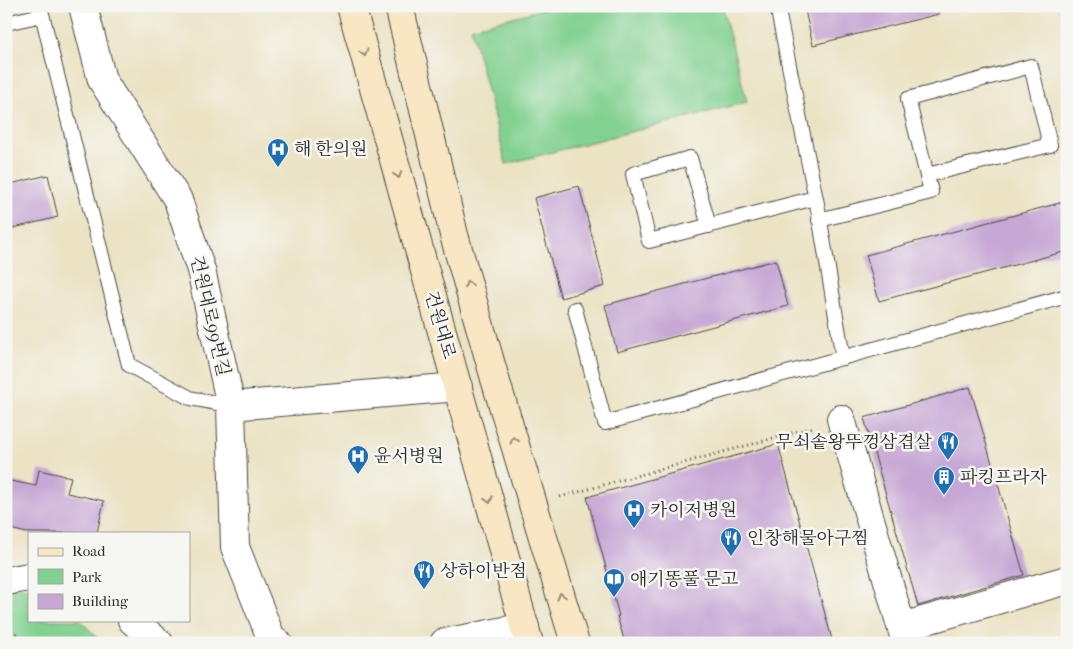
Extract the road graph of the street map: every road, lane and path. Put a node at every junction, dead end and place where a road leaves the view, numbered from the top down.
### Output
1 (83, 6) edge
2 (351, 6) edge
3 (399, 6) edge
4 (777, 6) edge
5 (41, 11) edge
6 (6, 24) edge
7 (927, 175) junction
8 (815, 198) junction
9 (820, 220) junction
10 (709, 226) junction
11 (1067, 296) edge
12 (575, 309) dead end
13 (843, 358) junction
14 (458, 388) junction
15 (231, 406) junction
16 (841, 419) joint
17 (534, 504) junction
18 (28, 577) edge
19 (1067, 580) edge
20 (6, 581) edge
21 (134, 622) edge
22 (6, 631) edge
23 (527, 635) edge
24 (904, 635) edge
25 (20, 643) edge
26 (159, 643) edge
27 (278, 643) edge
28 (444, 643) edge
29 (575, 643) edge

1 - 15 street, 건원대로99번길
2 -> 14 street, 건원대로
17 -> 3 street
4 - 8 lane
5 - 6 lane
5 - 15 lane
7 - 7 lane
7 - 9 lane
8 - 9 lane
8 - 10 lane
9 - 13 lane
10 - 10 lane
11 - 13 lane
12 - 13 lane
14 - 15 street
14 -> 23 street, 건원대로
15 - 27 street, 건원대로99번길
16 - 17 path
16 - 24 street
29 -> 17 street
18 - 20 street
19 - 24 street
21 - 26 street
22 - 25 path
23 - 28 street

